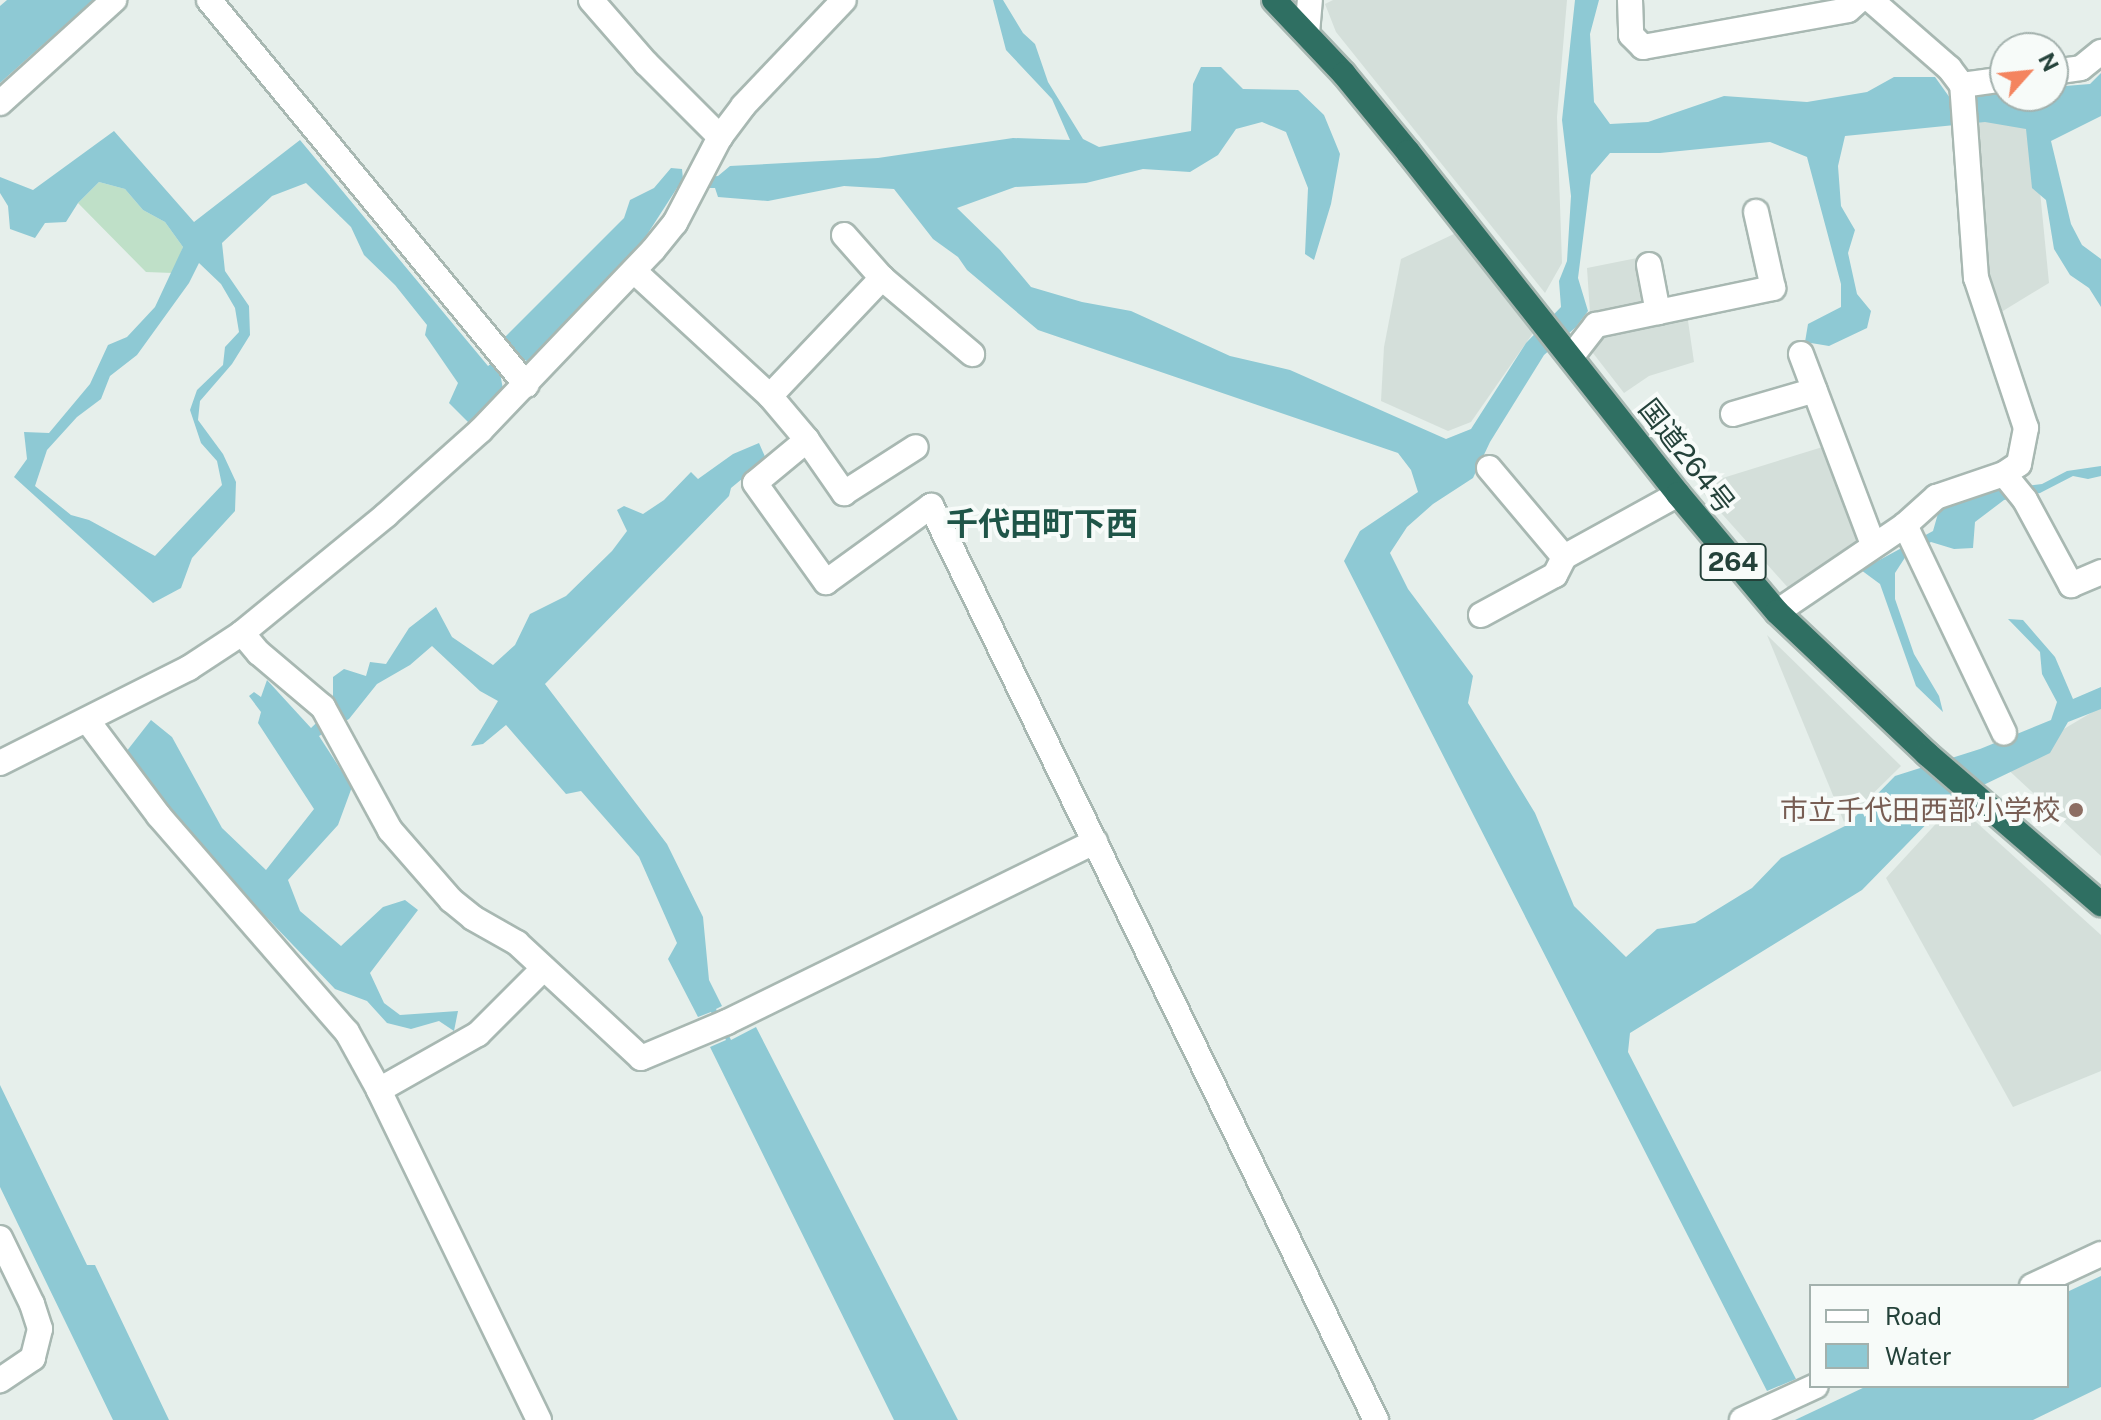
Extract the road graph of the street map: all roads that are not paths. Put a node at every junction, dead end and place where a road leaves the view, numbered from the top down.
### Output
1 (114, 0) edge
2 (209, 0) edge
3 (591, 0) edge
4 (844, 0) edge
5 (1274, 0) edge
6 (1310, 0) edge
7 (1630, 0) edge
8 (1859, 0) edge
9 (1871, 0) edge
10 (1307, 33) junction
11 (2101, 52) edge
12 (2069, 70) edge
13 (1989, 83) edge
14 (1962, 89) junction
15 (0, 103) edge
16 (720, 137) junction
17 (1756, 212) dead end
18 (844, 235) dead end
19 (1649, 265) dead end
20 (634, 271) junction
21 (882, 278) junction
22 (1658, 312) junction
23 (1567, 352) junction
24 (972, 354) dead end
25 (1801, 354) dead end
26 (526, 385) junction
27 (1815, 390) junction
28 (770, 396) junction
29 (1733, 414) dead end
30 (807, 440) junction
31 (916, 447) dead end
32 (1489, 468) dead end
33 (2004, 474) junction
34 (1678, 494) junction
35 (1913, 539) junction
36 (1873, 545) junction
37 (1564, 557) junction
38 (2101, 572) edge
39 (1777, 612) junction
40 (1481, 615) dead end
41 (242, 633) junction
42 (87, 720) junction
43 (2004, 733) dead end
44 (0, 763) edge
45 (1095, 842) junction
46 (2101, 904) edge
47 (544, 968) junction
48 (379, 1090) junction
49 (0, 1238) edge
50 (2101, 1254) edge
51 (2036, 1284) edge
52 (0, 1380) edge
53 (1812, 1388) edge
54 (539, 1420) edge
55 (1376, 1420) edge
56 (1742, 1420) edge

1 - 15 street
2 - 26 street
3 - 16 street
4 - 16 street
5 - 10 highway, 国道264号 / 264
6 - 10 street
7 - 8 street
9 - 14 street
10 - 23 highway, 国道264号 / 264
11 - 12 street
13 - 14 street
14 - 33 street
16 - 20 street
17 - 22 street
18 - 21 street
19 - 22 street
20 - 26 street
20 - 28 street
21 - 24 street
21 - 28 street
22 - 23 street
23 - 34 highway, 国道264号 / 264
25 - 27 street
26 - 41 street
27 - 29 street
27 - 36 street
28 - 30 street
30 - 31 street
30 - 45 street
32 - 37 street
33 - 35 street
33 - 38 street
34 - 37 street
34 - 39 highway, 国道264号 / 264
35 - 36 street
35 - 43 street
36 - 39 street
37 - 40 street
39 - 46 highway, 国道264号 / 264
41 - 42 street
41 - 47 street
42 - 44 street
42 - 48 street
45 - 47 street
45 - 55 street
47 - 48 street
48 - 54 street
49 - 52 street
50 - 51 street
53 - 56 street

